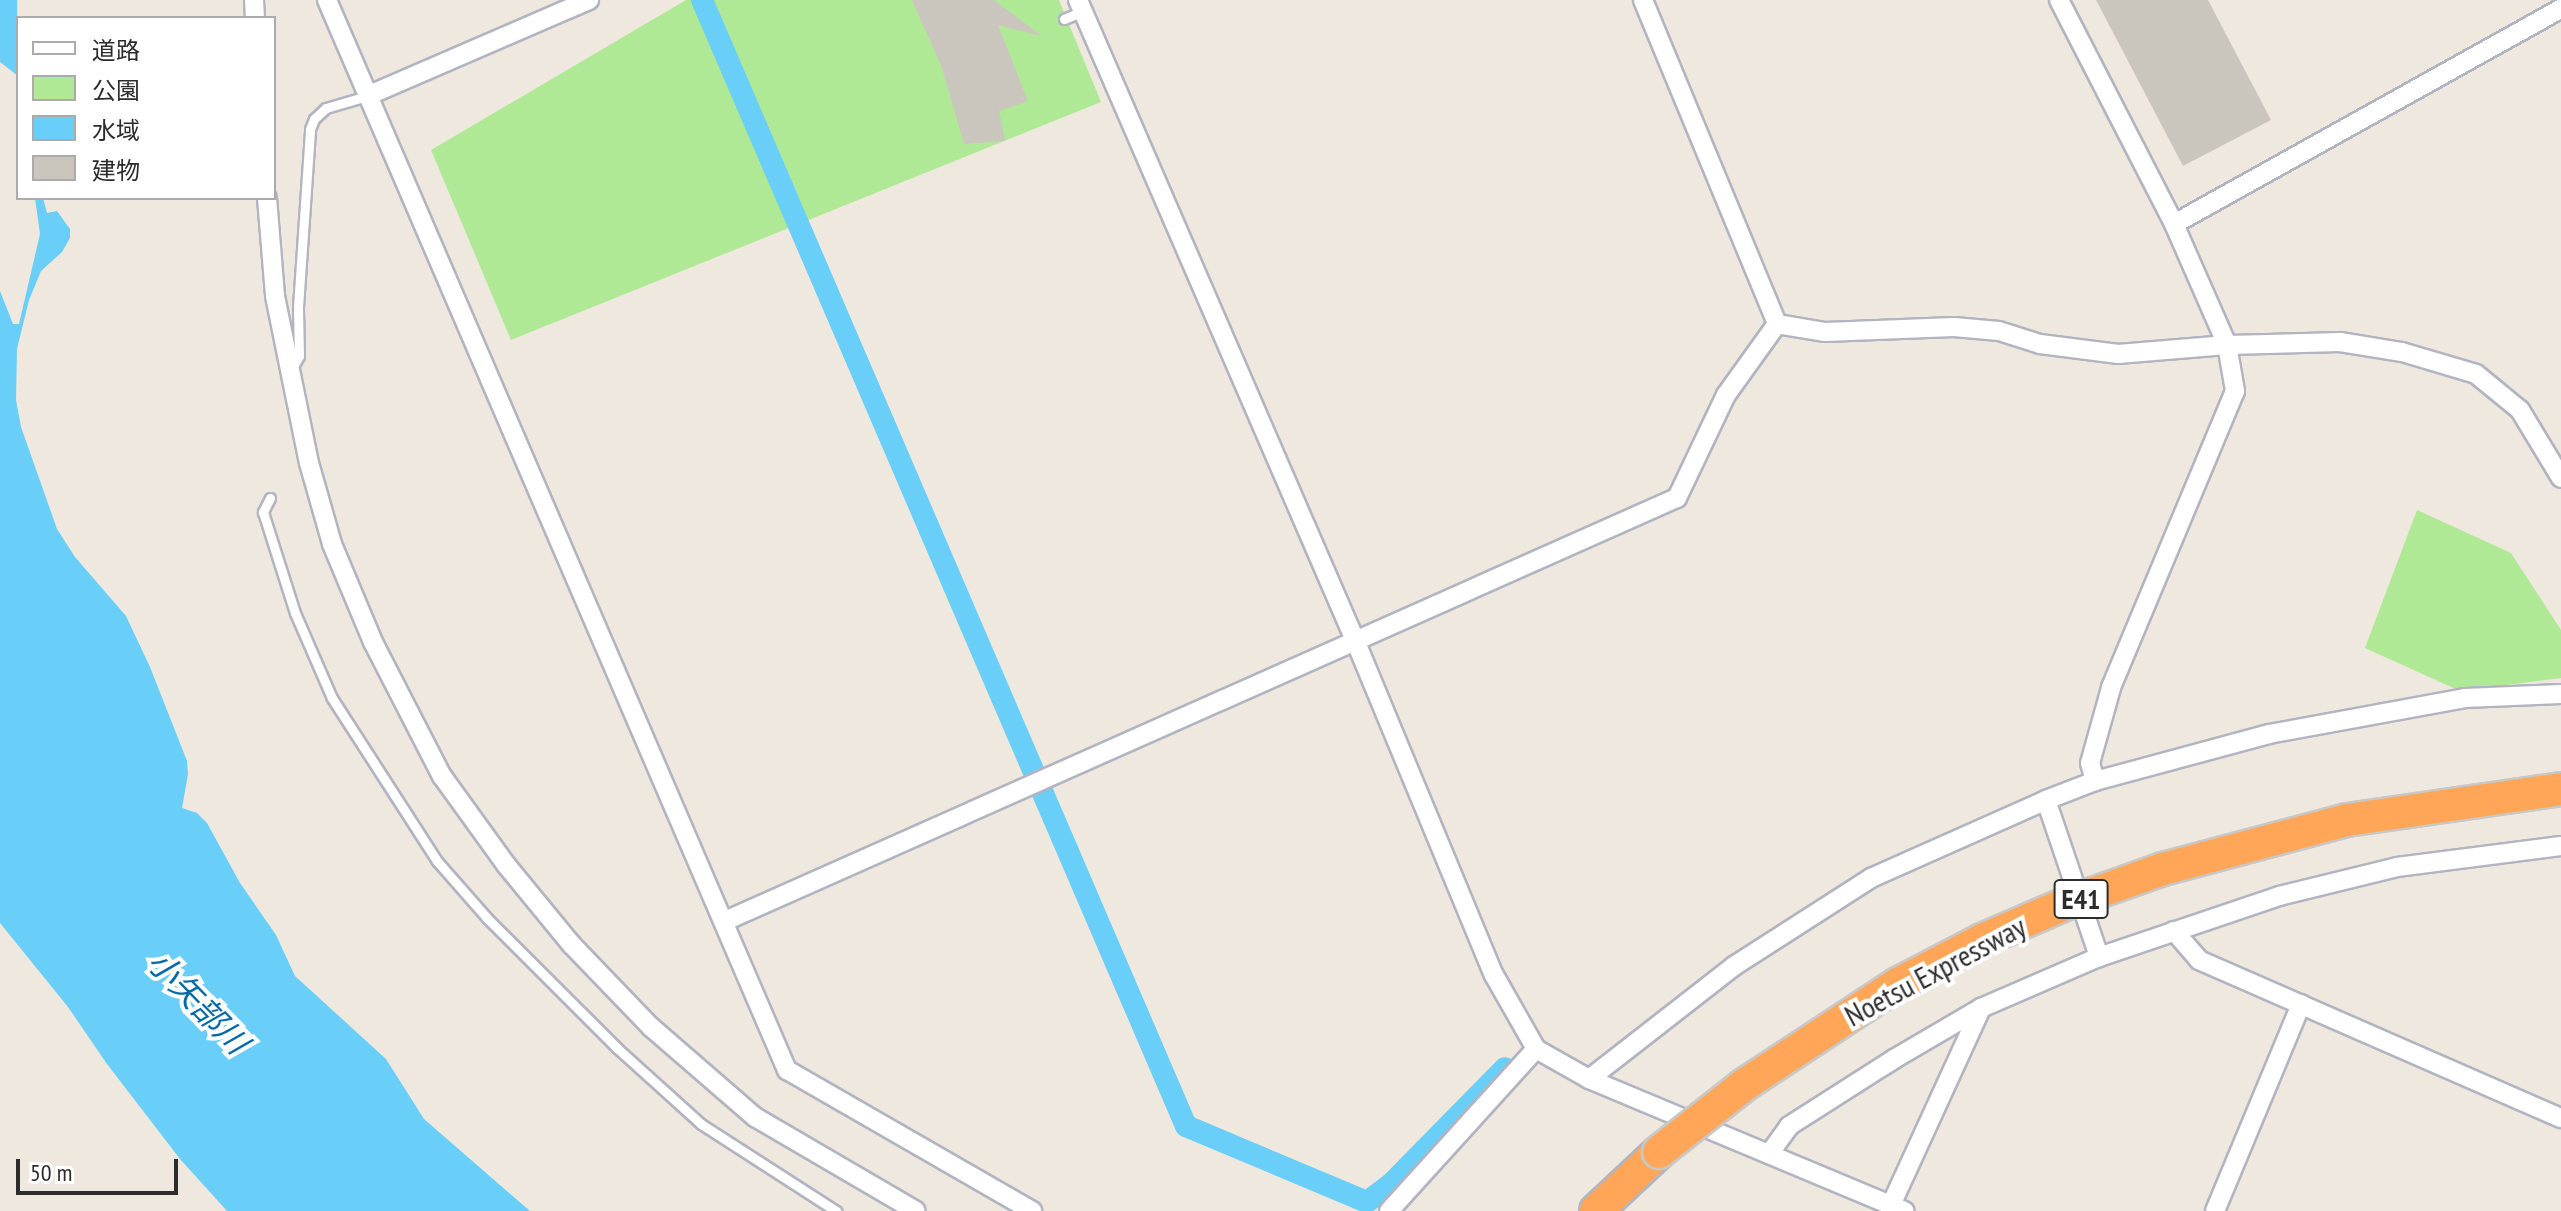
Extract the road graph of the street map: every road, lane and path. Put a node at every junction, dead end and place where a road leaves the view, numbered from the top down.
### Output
1 (327, 0) edge
2 (589, 0) edge
3 (1643, 0) edge
4 (2059, 0) edge
5 (1080, 6) edge
6 (2561, 9) edge
7 (1064, 19) dead end
8 (367, 96) junction
9 (267, 200) edge
10 (2174, 224) junction
11 (1777, 324) junction
12 (2227, 345) junction
13 (291, 371) junction
14 (2561, 478) edge
15 (270, 498) dead end
16 (1355, 640) junction
17 (2561, 694) edge
18 (2095, 781) junction
19 (2561, 789) edge
20 (2046, 800) junction
21 (2561, 846) edge
22 (725, 921) junction
23 (2174, 931) junction
24 (2099, 957) junction
25 (2301, 1004) junction
26 (1981, 1008) junction
27 (1536, 1049) junction
28 (1589, 1079) junction
29 (2561, 1118) edge
30 (1769, 1154) junction
31 (1898, 1208) edge
32 (836, 1211) edge
33 (916, 1211) edge
34 (1032, 1211) edge
35 (1389, 1211) edge
36 (1596, 1211) edge
37 (2215, 1211) edge

1 - 8 street
2 - 8 street
3 - 11 street
4 - 10 street
5 - 7 lane
5 - 16 street
6 - 10 street
8 - 13 lane
8 - 22 street
9 - 13 street
10 - 12 street
11 - 12 street
11 - 16 street
12 - 14 street
12 - 18 street
13 - 33 street
15 - 32 lane
16 - 22 street
16 - 27 street
17 - 18 street
18 - 20 street
19 - 36 highway, Noetsu Expressway / E41, bridge
20 - 24 street
20 - 28 street
21 - 23 street
22 - 34 street
23 - 24 street
23 - 25 street
24 - 26 street
25 - 29 street
25 - 37 street
26 - 30 street
26 - 31 street
27 - 28 street
27 - 35 street
28 - 30 street
30 - 31 street

